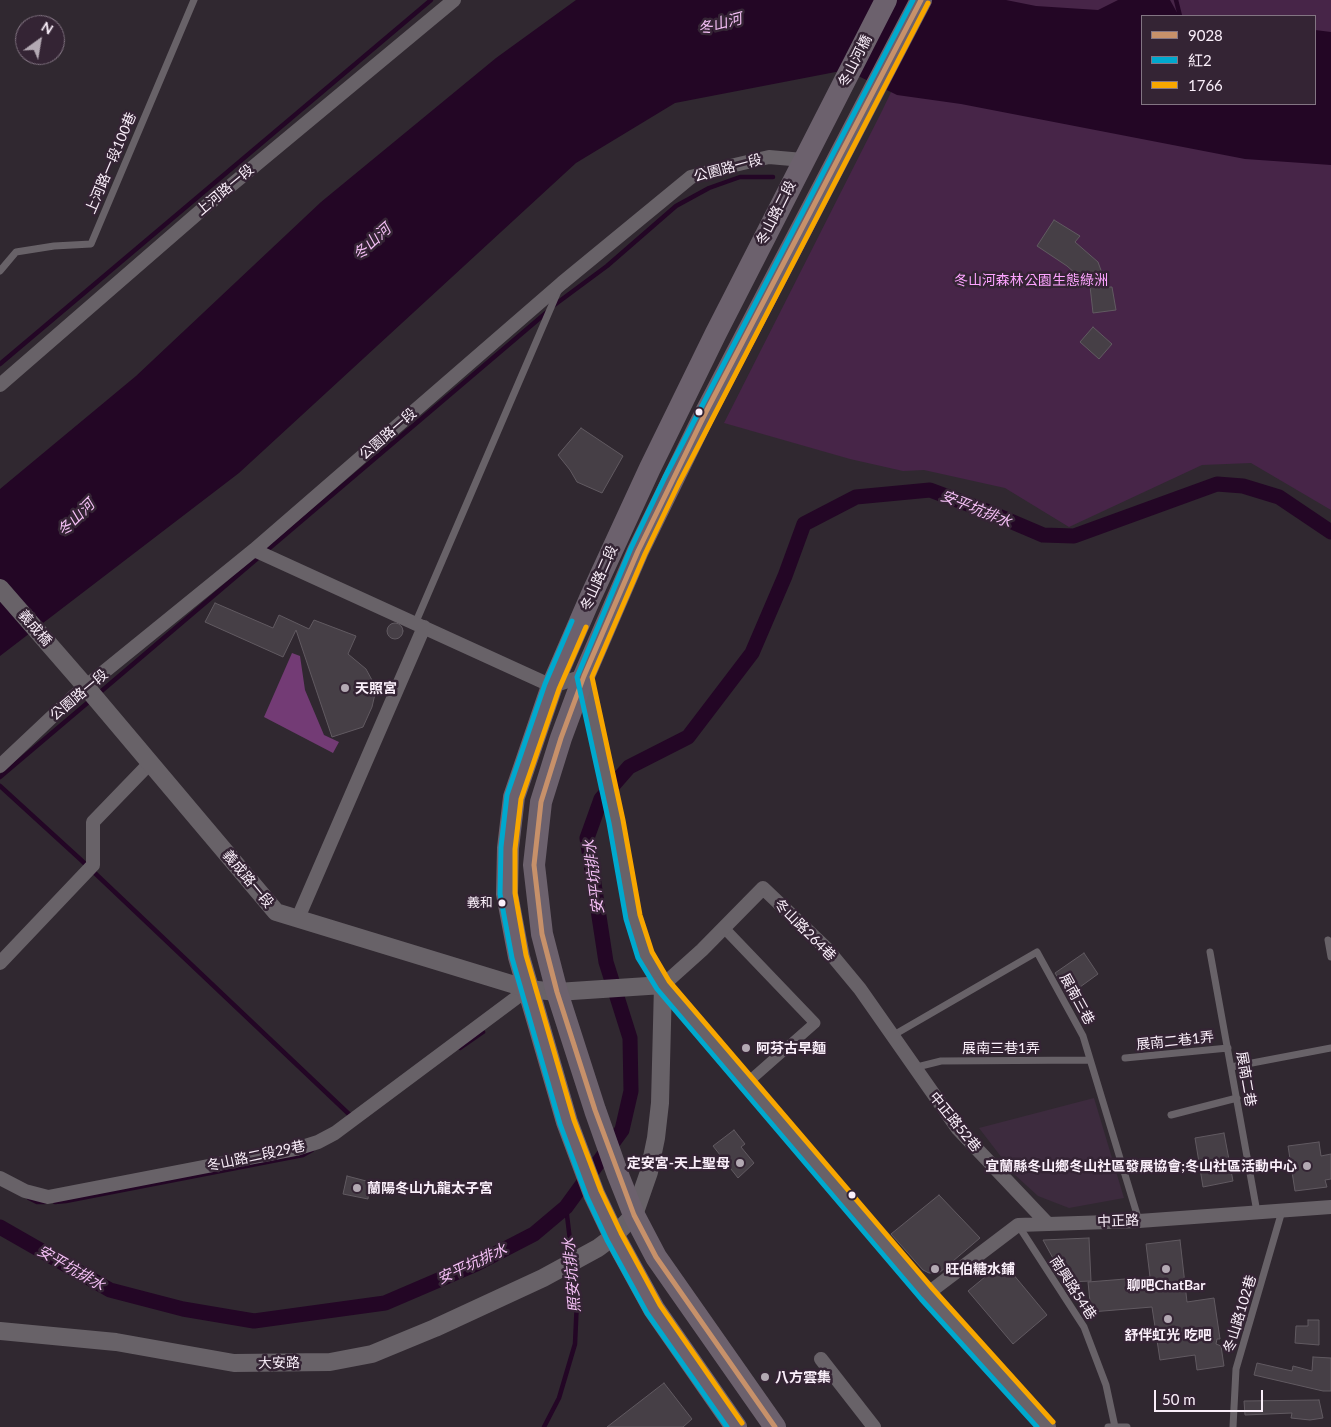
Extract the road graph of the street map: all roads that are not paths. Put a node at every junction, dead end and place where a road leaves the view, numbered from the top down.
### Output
1 (194, 0) edge
2 (454, 0) edge
3 (886, 0) edge
4 (921, 0) edge
5 (824, 121) joint
6 (803, 160) junction
7 (0, 271) edge
8 (562, 284) junction
9 (1, 382) edge
10 (254, 550) junction
11 (0, 588) edge
12 (420, 626) junction
13 (70, 668) joint
14 (584, 676) junction
15 (552, 686) junction
16 (87, 688) junction
17 (150, 762) junction
18 (0, 766) edge
19 (298, 918) junction
20 (724, 928) junction
21 (1328, 940) dead end
22 (1210, 952) dead end
23 (1331, 957) edge
24 (0, 963) edge
25 (663, 985) junction
26 (528, 990) junction
27 (557, 992) junction
28 (892, 1036) junction
29 (1228, 1048) junction
30 (1331, 1048) edge
31 (1125, 1058) dead end
32 (1090, 1060) junction
33 (1231, 1067) junction
34 (914, 1068) junction
35 (747, 1083) junction
36 (1237, 1098) junction
37 (1170, 1115) dead end
38 (0, 1178) edge
39 (1331, 1207) edge
40 (1282, 1211) junction
41 (1257, 1212) junction
42 (634, 1215) junction
43 (1139, 1221) junction
44 (1047, 1223) junction
45 (1018, 1225) junction
46 (606, 1242) junction
47 (927, 1294) junction
48 (0, 1331) edge
49 (820, 1359) dead end
50 (736, 1427) edge
51 (775, 1427) edge
52 (874, 1427) edge
53 (1047, 1427) edge
54 (1108, 1427) edge
55 (1115, 1427) edge
56 (1127, 1427) edge
57 (1233, 1427) edge

1 - 7 lane, 上河路一段100巷
2 - 9 street, 上河路一段
3 - 5 main road, 冬山河橋
4 - 14 main road, 冬山路二段
5 - 6 main road, 冬山路二段
6 - 8 street, 公園路一段
6 - 15 main road, 冬山路二段
8 - 10 street, 公園路一段
8 - 12 lane
10 - 12 street
10 - 16 street, 公園路一段
11 - 13 street, 義成橋
12 - 15 street
12 - 19 street
13 - 16 street, 義成路一段
14 - 15 street
14 - 25 street
14 - 27 main road, 冬山路二段
15 - 26 main road, 冬山路二段
16 - 17 street, 義成路一段
16 - 18 street, 公園路一段
17 - 19 street, 義成路一段
17 - 24 street
19 - 26 street, 義成路一段
20 - 25 street, 冬山路264巷
20 - 28 street, 冬山路264巷
20 - 35 street
21 - 23 lane
22 - 29 lane, 展南二巷
25 - 27 street, 義成路一段
25 - 35 street
25 - 42 street
26 - 27 street, 義成路一段
26 - 38 street, 冬山路二段29巷
26 - 46 main road, 冬山路二段
27 - 42 main road, 冬山路二段
28 - 32 lane, 展南三巷
28 - 34 street, 中正路52巷
29 - 31 lane, 展南二巷1弄
29 - 33 lane, 展南二巷
30 - 33 lane
32 - 34 lane, 展南三巷1弄
32 - 43 lane, 展南三巷
33 - 36 lane, 展南二巷
34 - 44 street, 中正路52巷
35 - 47 street
36 - 37 lane
36 - 41 lane, 展南二巷
39 - 40 street, 中正路
40 - 41 street, 中正路
40 - 57 lane, 冬山路102巷
41 - 43 street, 中正路
42 - 46 street, 大安路
42 - 51 main road, 冬山路二段
43 - 44 street, 中正路
44 - 45 street, 中正路
45 - 47 street
45 - 55 lane, 南興路54巷
46 - 48 street, 大安路
46 - 50 main road, 冬山路二段
47 - 53 street
49 - 52 street
54 - 55 lane
55 - 56 lane

